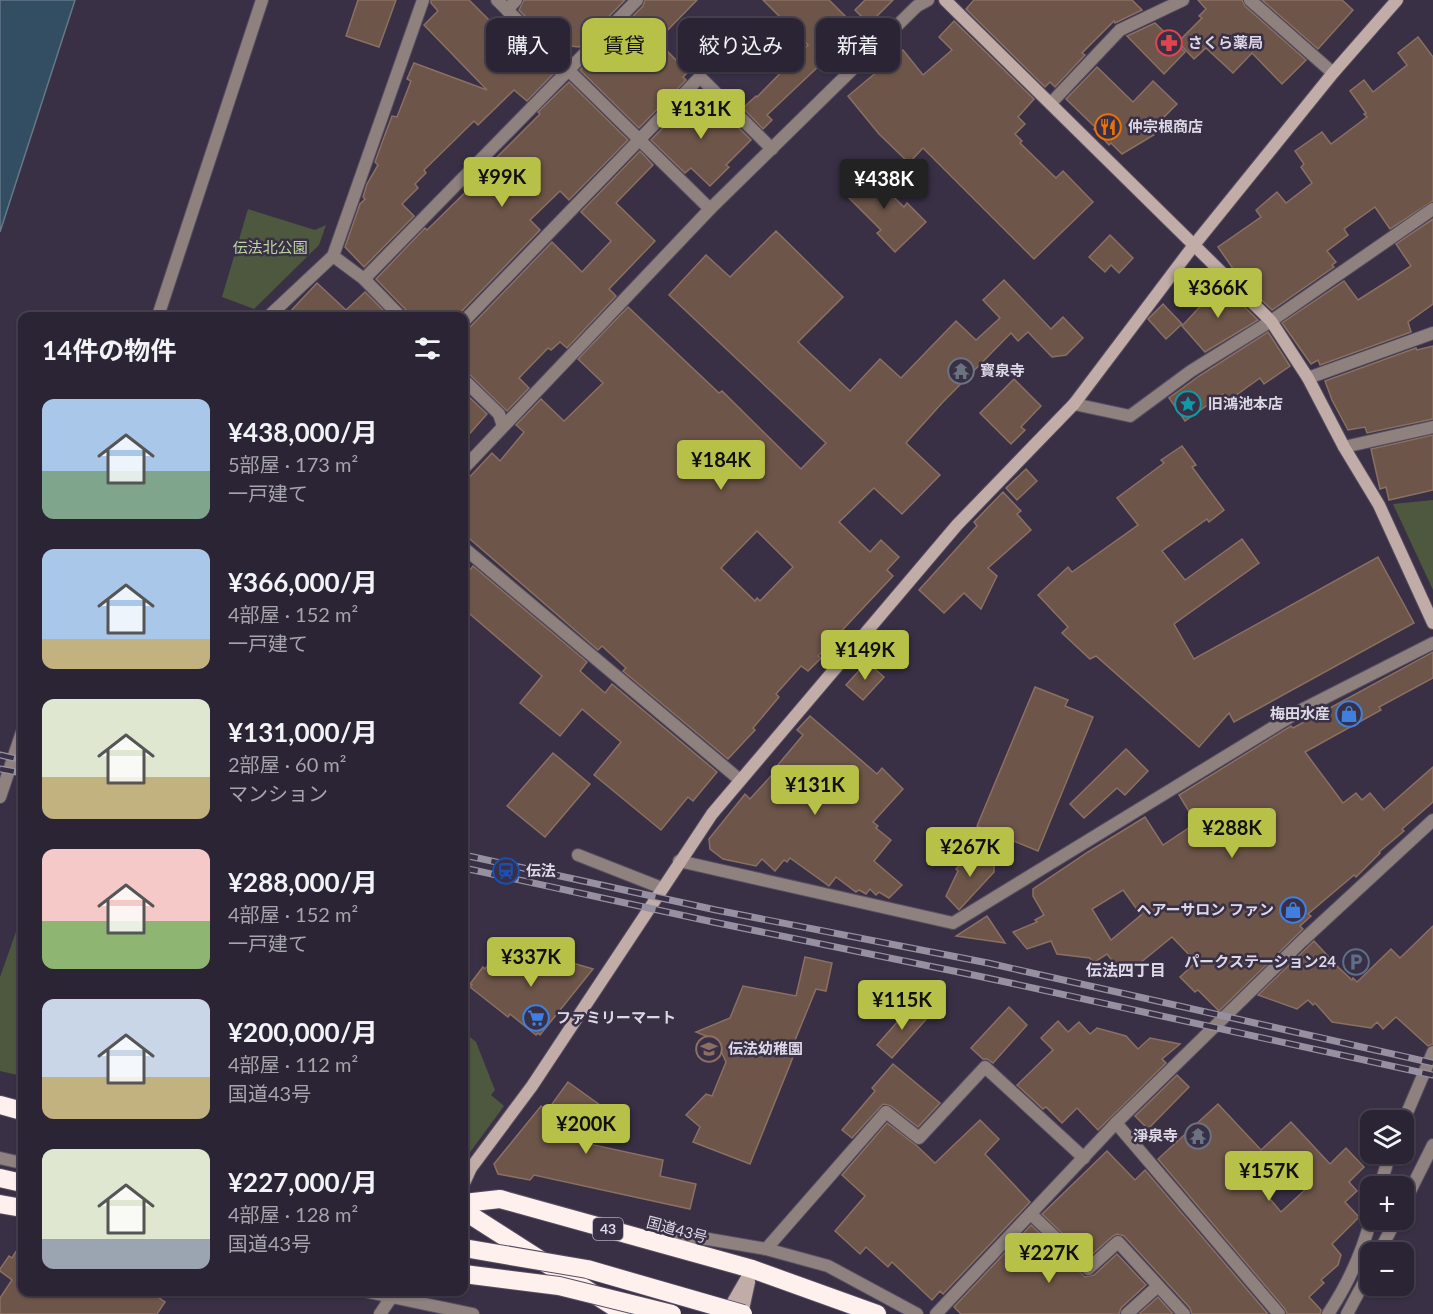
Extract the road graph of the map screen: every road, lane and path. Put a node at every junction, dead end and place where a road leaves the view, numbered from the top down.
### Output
1 (262, 0) edge
2 (423, 0) edge
3 (497, 0) edge
4 (637, 0) edge
5 (928, 0) edge
6 (945, 0) edge
7 (1183, 0) edge
8 (1250, 0) edge
9 (1397, 0) edge
10 (511, 5) edge
11 (522, 18) edge
12 (570, 70) edge
13 (568, 72) edge
14 (570, 72) edge
15 (1333, 73) junction
16 (1051, 103) junction
17 (638, 139) junction
18 (772, 149) junction
19 (1433, 208) edge
20 (711, 209) junction
21 (1194, 245) junction
22 (333, 256) junction
23 (364, 279) junction
24 (159, 312) edge
25 (273, 312) edge
26 (396, 312) edge
27 (468, 317) edge
28 (1271, 321) junction
29 (1433, 333) edge
30 (1308, 378) junction
31 (468, 384) edge
32 (1074, 404) junction
33 (503, 426) junction
34 (1433, 427) edge
35 (1344, 447) junction
36 (468, 464) edge
37 (468, 551) edge
38 (1433, 623) edge
39 (1433, 643) edge
40 (18, 744) edge
41 (740, 780) junction
42 (0, 797) edge
43 (1433, 820) edge
44 (578, 855) dead end
45 (679, 861) junction
46 (662, 888) junction
47 (1433, 1052) edge
48 (0, 1106) edge
49 (18, 1110) edge
50 (1408, 1110) edge
51 (1116, 1123) junction
52 (1433, 1145) edge
53 (0, 1158) edge
54 (1084, 1158) junction
55 (18, 1162) edge
56 (468, 1174) edge
57 (0, 1178) edge
58 (18, 1182) edge
59 (1414, 1183) edge
60 (468, 1203) edge
61 (0, 1204) edge
62 (18, 1207) edge
63 (468, 1214) edge
64 (1031, 1214) junction
65 (1368, 1230) edge
66 (637, 1237) junction
67 (766, 1248) junction
68 (468, 1249) edge
69 (753, 1269) junction
70 (468, 1275) edge
71 (1158, 1286) junction
72 (1360, 1290) edge
73 (393, 1296) edge
74 (402, 1296) edge
75 (380, 1314) edge
76 (473, 1314) edge
77 (625, 1314) edge
78 (672, 1314) edge
79 (726, 1314) edge
80 (742, 1314) edge
81 (877, 1314) edge
82 (917, 1314) edge
83 (936, 1314) edge
84 (1127, 1314) edge
85 (1184, 1314) edge
86 (1279, 1314) edge
87 (1328, 1314) edge
88 (1347, 1314) edge

1 - 24 street
2 - 22 street
3 - 10 street
4 - 12 street
5 - 18 street
6 - 16 street
7 - 16 street
8 - 15 street
9 - 15 street
10 - 11 street
13 - 23 street
14 - 17 street
15 - 21 street
16 - 21 street
17 - 18 street
17 - 20 street
17 - 27 street
18 - 20 street
19 - 28 street
20 - 33 street
21 - 28 street
21 - 32 street
22 - 23 street
22 - 25 street
23 - 26 street
28 - 30 street
28 - 32 street
29 - 30 street
30 - 35 street
31 - 33 street
32 - 41 street
33 - 36 street
34 - 35 street
35 - 38 street
37 - 41 street
39 - 45 street
40 - 42 street
41 - 45 street
43 - 51 street
44 - 46 street
45 - 46 street
46 - 56 street
47 - 50 street
48 - 49 highway
51 - 54 street
51 - 86 street
52 - 59 street
53 - 55 street
54 - 64 street
54 - 67 street
57 - 58 highway
60 - 66 highway, 国道43号 / 43
61 - 62 highway
63 - 77 highway
64 - 71 street
64 - 83 street
65 - 87 street
66 - 67 street
66 - 69 highway, 国道43号 / 43
67 - 82 street
68 - 80 highway, bridge
69 - 79 street
69 - 80 street
69 - 81 highway, 国道43号 / 43
70 - 78 highway, bridge
71 - 84 street
71 - 85 street
72 - 88 street
73 - 75 street
74 - 76 street

